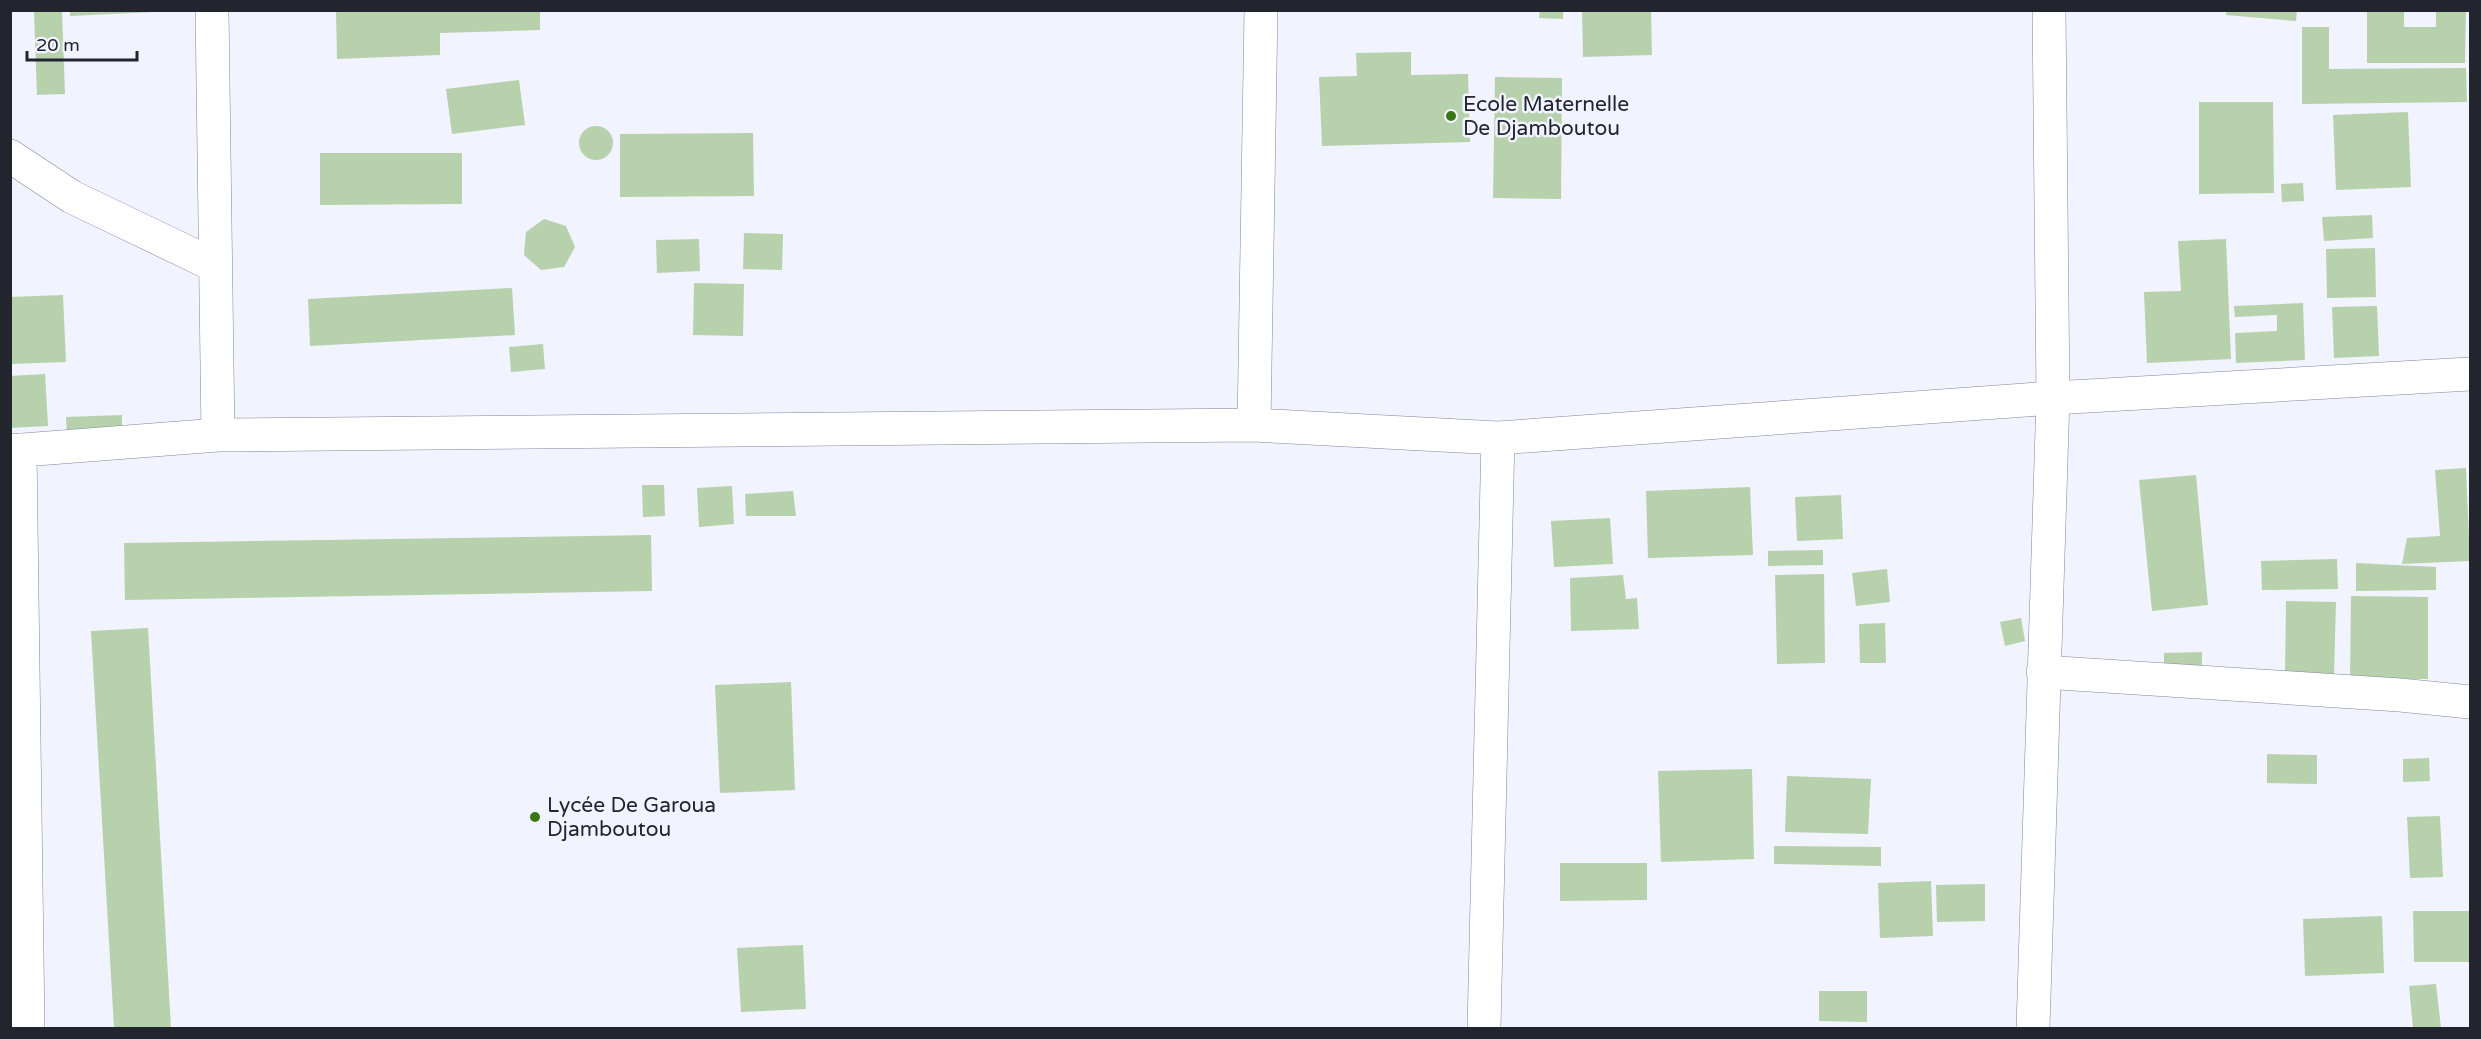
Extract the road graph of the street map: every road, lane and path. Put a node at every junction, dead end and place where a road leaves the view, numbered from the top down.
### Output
1 (212, 10) edge
2 (1261, 10) edge
3 (2049, 10) edge
4 (10, 156) edge
5 (216, 266) junction
6 (2470, 374) edge
7 (2053, 398) junction
8 (1254, 425) junction
9 (218, 435) junction
10 (1498, 438) junction
11 (15, 450) edge
12 (2043, 672) junction
13 (2470, 702) edge
14 (28, 1029) edge
15 (1484, 1029) edge
16 (2033, 1029) edge

1 - 5 street
2 - 8 street
3 - 7 street
4 - 5 street
5 - 9 street
6 - 7 street
7 - 10 street
7 - 12 street
8 - 9 street
8 - 10 street
9 - 11 street
10 - 15 street
11 - 14 street
12 - 13 street
12 - 16 street

